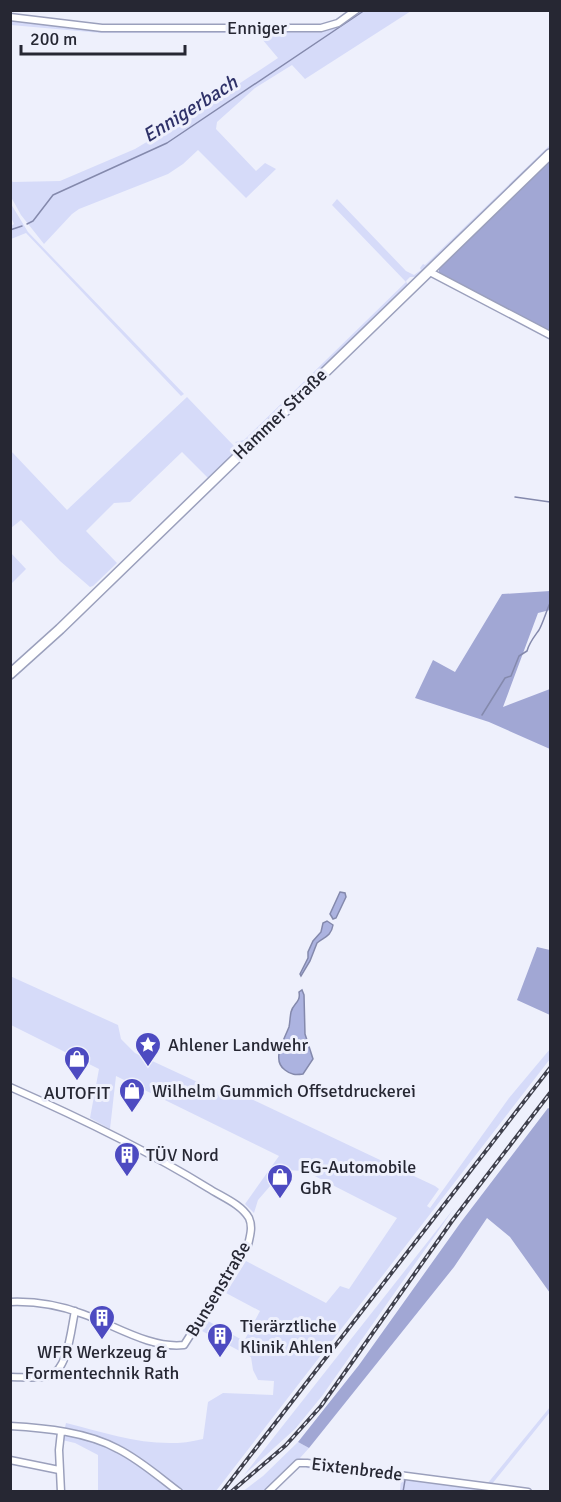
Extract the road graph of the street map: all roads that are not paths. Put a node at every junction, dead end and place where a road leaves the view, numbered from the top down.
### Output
1 (356, 10) edge
2 (10, 17) edge
3 (550, 154) edge
4 (428, 271) junction
5 (550, 335) edge
6 (10, 674) edge
7 (10, 1087) edge
8 (10, 1302) edge
9 (75, 1311) junction
10 (10, 1377) edge
11 (10, 1426) edge
12 (61, 1432) junction
13 (10, 1460) edge
14 (59, 1470) junction
15 (61, 1491) edge
16 (179, 1491) edge
17 (268, 1491) edge
18 (528, 1491) edge

1 - 2 street, Enniger
3 - 4 main road, Hammer Straße
4 - 5 street
4 - 6 main road, Hammer Straße
7 - 9 street, Bunsenstraße
8 - 9 street, Bunsenstraße
9 - 10 street
11 - 12 street
12 - 14 street
12 - 16 street
13 - 14 street
14 - 15 street
17 - 18 street, Eixtenbrede

